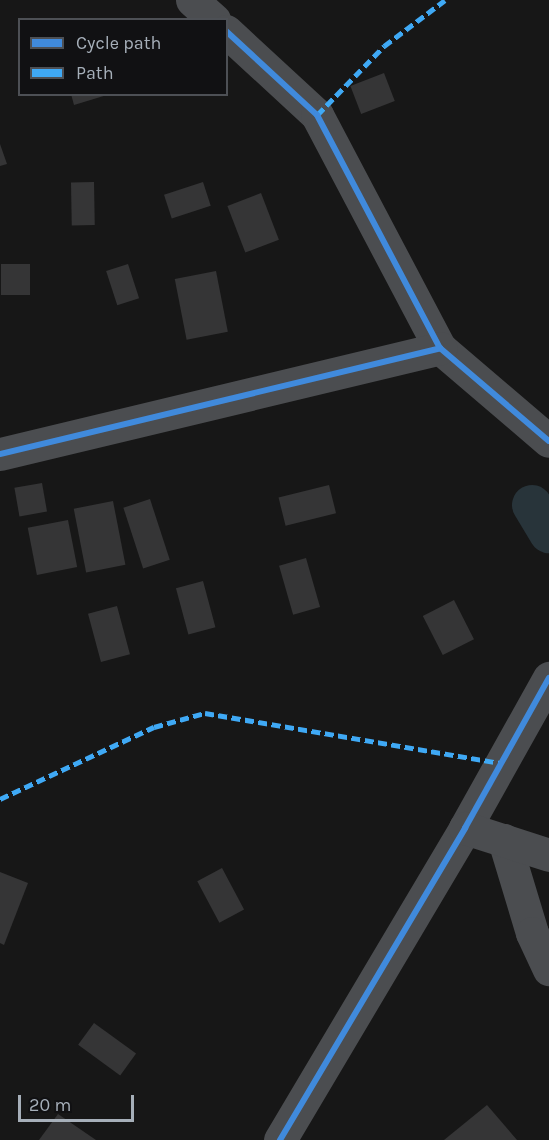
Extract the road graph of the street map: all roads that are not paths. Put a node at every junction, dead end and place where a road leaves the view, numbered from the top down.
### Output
1 (192, 0) edge
2 (212, 18) edge
3 (228, 34) edge
4 (441, 348) junction
5 (549, 441) edge
6 (0, 454) edge
7 (549, 678) edge
8 (465, 828) junction
9 (504, 840) junction
10 (549, 855) edge
11 (549, 969) edge
12 (280, 1140) edge

1 - 2 street
3 - 4 street
4 - 5 street
4 - 6 street
7 - 8 street
8 - 9 street
8 - 12 street
9 - 10 street
9 - 11 street

